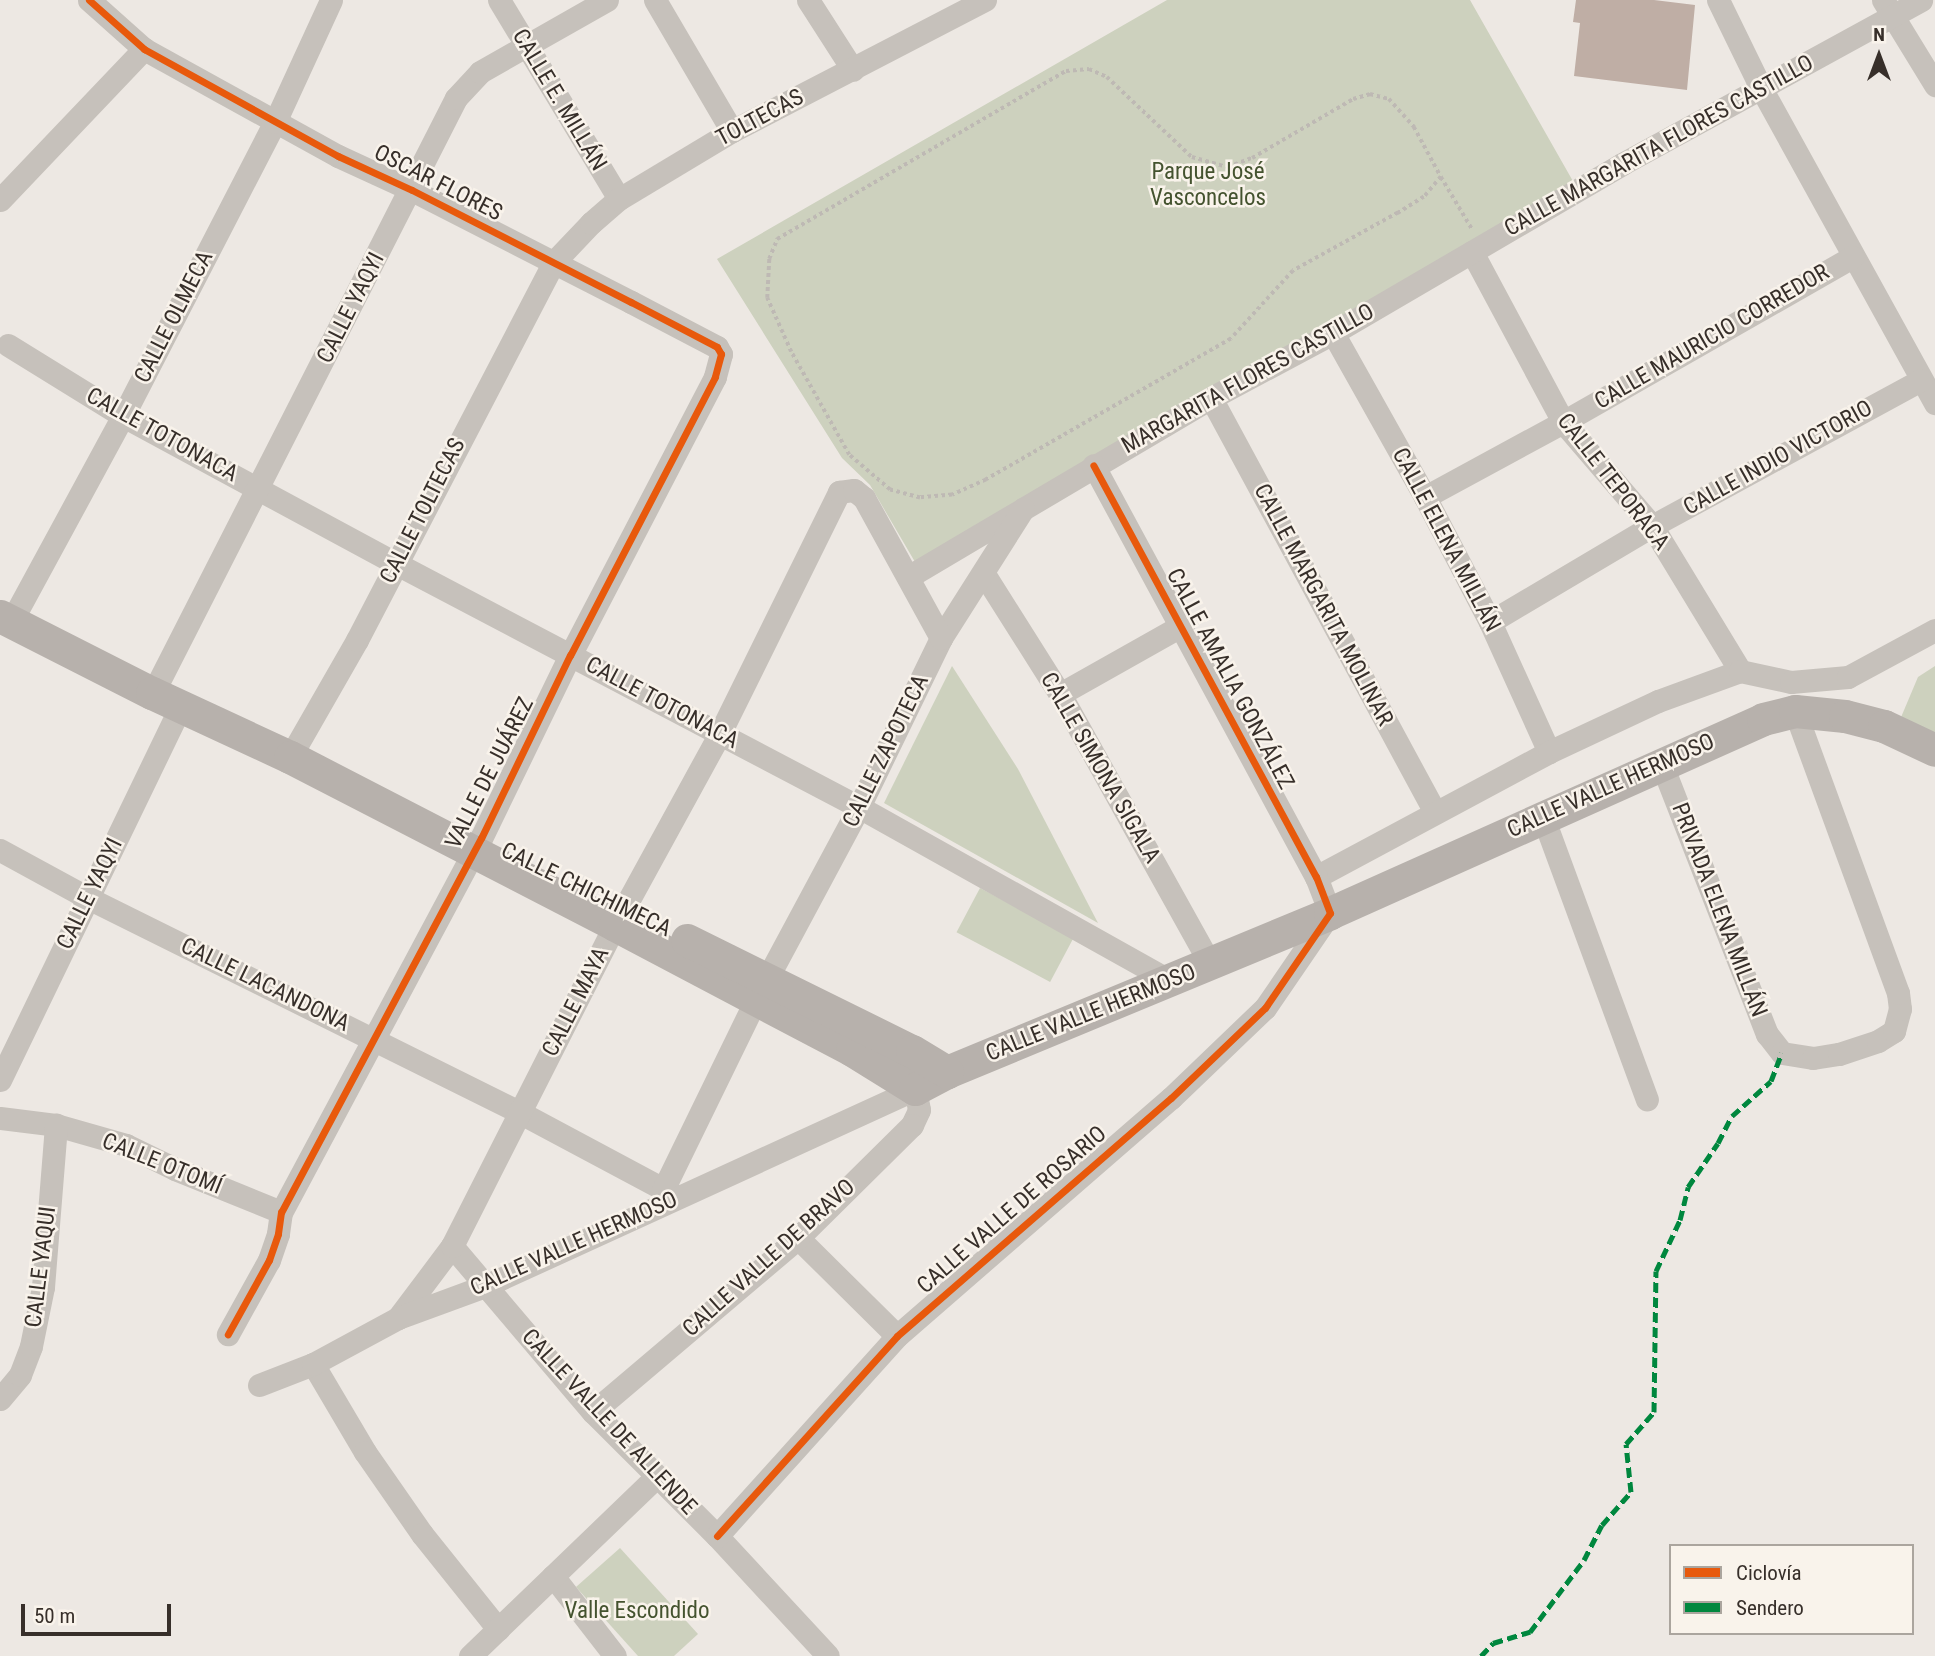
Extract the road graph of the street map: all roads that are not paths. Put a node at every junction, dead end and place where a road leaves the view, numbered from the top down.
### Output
1 (89, 0) edge
2 (331, 0) edge
3 (499, 0) edge
4 (607, 0) edge
5 (655, 0) edge
6 (808, 0) edge
7 (1718, 0) edge
8 (1921, 0) edge
9 (973, 3) edge
10 (1888, 8) edge
11 (525, 46) junction
12 (144, 49) junction
13 (853, 70) junction
14 (1935, 85) edge
15 (1761, 88) junction
16 (275, 122) junction
17 (732, 131) junction
18 (412, 190) junction
19 (619, 199) junction
20 (0, 200) edge
21 (1477, 249) junction
22 (1852, 257) junction
23 (553, 263) junction
24 (1333, 333) junction
25 (8, 345) dead end
26 (717, 347) joint
27 (1921, 380) junction
28 (1211, 398) junction
29 (1935, 402) edge
30 (123, 416) junction
31 (1563, 422) junction
32 (1093, 465) junction
33 (258, 488) junction
34 (1425, 497) junction
35 (1025, 506) junction
36 (1652, 526) junction
37 (395, 563) junction
38 (984, 574) junction
39 (908, 577) junction
40 (8, 610) edge
41 (1490, 622) junction
42 (1179, 627) junction
43 (1935, 630) edge
44 (942, 638) junction
45 (570, 655) junction
46 (1740, 671) junction
47 (160, 680) junction
48 (1059, 694) junction
49 (180, 707) junction
50 (1795, 711) junction
51 (720, 733) junction
52 (295, 749) junction
53 (1935, 750) edge
54 (1549, 752) junction
55 (1662, 765) junction
56 (859, 807) junction
57 (1435, 812) junction
58 (1543, 817) junction
59 (476, 846) junction
60 (0, 850) edge
61 (1316, 877) junction
62 (88, 898) junction
63 (1330, 913) junction
64 (620, 918) junction
65 (1210, 964) junction
66 (1169, 980) junction
67 (761, 990) junction
68 (374, 1039) junction
69 (947, 1072) junction
70 (0, 1080) edge
71 (915, 1089) junction
72 (1647, 1099) dead end
73 (519, 1112) junction
74 (0, 1118) edge
75 (56, 1125) junction
76 (671, 1194) junction
77 (281, 1212) junction
78 (798, 1238) junction
79 (452, 1246) junction
80 (485, 1286) junction
81 (398, 1318) junction
82 (228, 1334) dead end
83 (897, 1336) junction
84 (313, 1363) junction
85 (258, 1385) dead end
86 (0, 1399) edge
87 (593, 1412) junction
88 (656, 1477) junction
89 (717, 1536) junction
90 (553, 1576) junction
91 (498, 1629) junction
92 (470, 1656) edge
93 (615, 1656) edge
94 (828, 1656) edge

1 - 12 street, OSCAR FLORES
2 - 16 street, CALLE OLMECA
3 - 11 street, CALLE E. MILLÁN
4 - 11 street, CALLE YAQYI
5 - 17 street
6 - 13 street
7 - 15 street
8 - 10 street, CALLE MARGARITA FLORES CASTILLO
9 - 13 street, TOLTECAS
10 - 14 street
10 - 15 street, CALLE MARGARITA FLORES CASTILLO
11 - 18 street, CALLE YAQYI
11 - 19 street, CALLE E. MILLÁN
12 - 16 street, OSCAR FLORES
12 - 20 street
13 - 17 street, TOLTECAS
15 - 21 street, CALLE MARGARITA FLORES CASTILLO
15 - 22 street
16 - 18 street, OSCAR FLORES
16 - 30 street, CALLE OLMECA
17 - 19 street, TOLTECAS
18 - 23 street, OSCAR FLORES
18 - 33 street, CALLE YAQYI
19 - 23 street, TOLTECAS
21 - 24 street, MARGARITA FLORES CASTILLO
21 - 31 street, CALLE TEPORACA
22 - 27 street
22 - 31 street, CALLE MAURICIO CORREDOR
23 - 26 street, OSCAR FLORES
23 - 37 street, CALLE TOLTECAS
24 - 28 street, MARGARITA FLORES CASTILLO
24 - 34 street, CALLE ELENA MILLÁN
25 - 30 street, CALLE TOTONACA
26 - 45 street, VALLE DE JUÁREZ
27 - 29 street
27 - 36 street, CALLE INDIO VICTORIO
28 - 32 street, MARGARITA FLORES CASTILLO
28 - 57 street, CALLE MARGARITA MOLINAR
30 - 33 street, CALLE TOTONACA
30 - 40 street, CALLE OLMECA
31 - 34 street, CALLE MAURICIO CORREDOR
31 - 36 street, CALLE TEPORACA
32 - 35 street, MARGARITA FLORES CASTILLO
32 - 42 street, CALLE AMALIA GONZÁLEZ
33 - 37 street, CALLE TOTONACA
33 - 47 street, CALLE YAQYI
34 - 41 street, CALLE ELENA MILLÁN
35 - 38 street, CALLE ZAPOTECA
35 - 39 street, MARGARITA FLORES CASTILLO
36 - 41 street, CALLE INDIO VICTORIO
36 - 46 street, CALLE TEPORACA
37 - 45 street, CALLE TOTONACA
37 - 52 street, CALLE TOLTECAS
38 - 44 street, CALLE ZAPOTECA
38 - 48 street, CALLE SIMONA SIGALA
39 - 44 street
39 - 51 street, CALLE MAYA
40 - 47 main road, CALLE CHICHIMECA
40 - 49 main road, CALLE CHICHIMECA
41 - 54 street, CALLE ELENA MILLÁN
42 - 48 street
42 - 61 street, CALLE AMALIA GONZÁLEZ
43 - 46 street
44 - 56 street, CALLE ZAPOTECA
45 - 51 street, CALLE TOTONACA
45 - 59 street, VALLE DE JUÁREZ
46 - 54 street
47 - 52 main road, CALLE CHICHIMECA
48 - 65 street, CALLE SIMONA SIGALA
49 - 52 main road, CALLE CHICHIMECA
49 - 62 street, CALLE YAQYI
50 - 53 main road, CALLE VALLE HERMOSO
50 - 55 main road, CALLE VALLE HERMOSO
50 - 55 street, PRIVADA ELENA MILLÁN
51 - 56 street, CALLE TOTONACA
51 - 64 street, CALLE MAYA
52 - 59 main road, CALLE CHICHIMECA
54 - 57 street
55 - 58 main road, CALLE VALLE HERMOSO
56 - 66 street, CALLE TOTONACA
56 - 67 street, CALLE ZAPOTECA
57 - 61 street
58 - 63 main road, CALLE VALLE HERMOSO
58 - 72 street
59 - 64 main road, CALLE CHICHIMECA
59 - 68 street, VALLE DE JUÁREZ
60 - 62 street, CALLE LACANDONA
61 - 63 street, CALLE AMALIA GONZÁLEZ
62 - 68 street, CALLE LACANDONA
62 - 70 street, CALLE YAQYI
63 - 65 main road, CALLE VALLE HERMOSO
63 - 83 street, CALLE VALLE DE ROSARIO
64 - 67 main road, CALLE CHICHIMECA
64 - 73 street, CALLE MAYA
65 - 66 main road, CALLE VALLE HERMOSO
66 - 69 main road, CALLE VALLE HERMOSO
67 - 69 main road, CALLE CHICHIMECA
67 - 71 main road, CALLE CHICHIMECA
67 - 76 street, CALLE ZAPOTECA
68 - 73 street, CALLE LACANDONA
68 - 77 street, VALLE DE JUÁREZ
69 - 71 main road, CALLE VALLE HERMOSO
71 - 76 street, CALLE VALLE HERMOSO
71 - 78 street, CALLE VALLE DE BRAVO
73 - 76 street, CALLE LACANDONA
73 - 79 street, CALLE MAYA
74 - 75 street, CALLE OTOMÍ
75 - 77 street, CALLE OTOMÍ
75 - 86 street, CALLE YAQUI
76 - 80 street, CALLE VALLE HERMOSO
77 - 82 street, VALLE DE JUÁREZ
78 - 83 street
78 - 87 street, CALLE VALLE DE BRAVO
79 - 80 street, CALLE VALLE DE ALLENDE
79 - 81 street, CALLE MAYA
80 - 81 street, CALLE VALLE HERMOSO
80 - 87 street, CALLE VALLE DE ALLENDE
81 - 84 street, CALLE VALLE HERMOSO
83 - 89 street, CALLE VALLE DE ROSARIO
84 - 85 street, CALLE VALLE HERMOSO
84 - 91 street
87 - 88 street, CALLE VALLE DE ALLENDE
88 - 89 street, CALLE VALLE DE ALLENDE
88 - 90 street
89 - 94 street, CALLE VALLE DE ALLENDE
90 - 91 street
90 - 93 street
91 - 92 street

